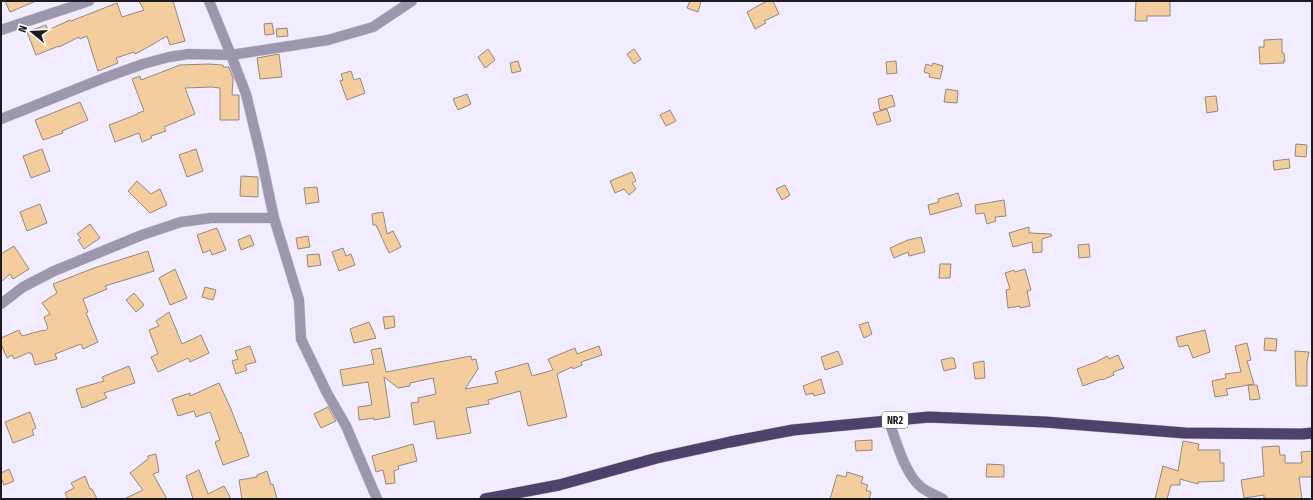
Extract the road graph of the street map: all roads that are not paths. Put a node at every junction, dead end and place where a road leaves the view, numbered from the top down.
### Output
1 (89, 1) edge
2 (209, 1) edge
3 (412, 1) edge
4 (1, 30) edge
5 (231, 55) junction
6 (1, 119) edge
7 (274, 218) junction
8 (1, 304) edge
9 (889, 421) junction
10 (1312, 433) edge
11 (377, 499) edge
12 (486, 499) edge
13 (943, 499) edge

1 - 4 street
2 - 5 street
3 - 5 street
5 - 6 street
5 - 7 street
7 - 8 street
7 - 11 street
9 - 10 highway, NR2
9 - 12 highway, NR2
9 - 13 street

